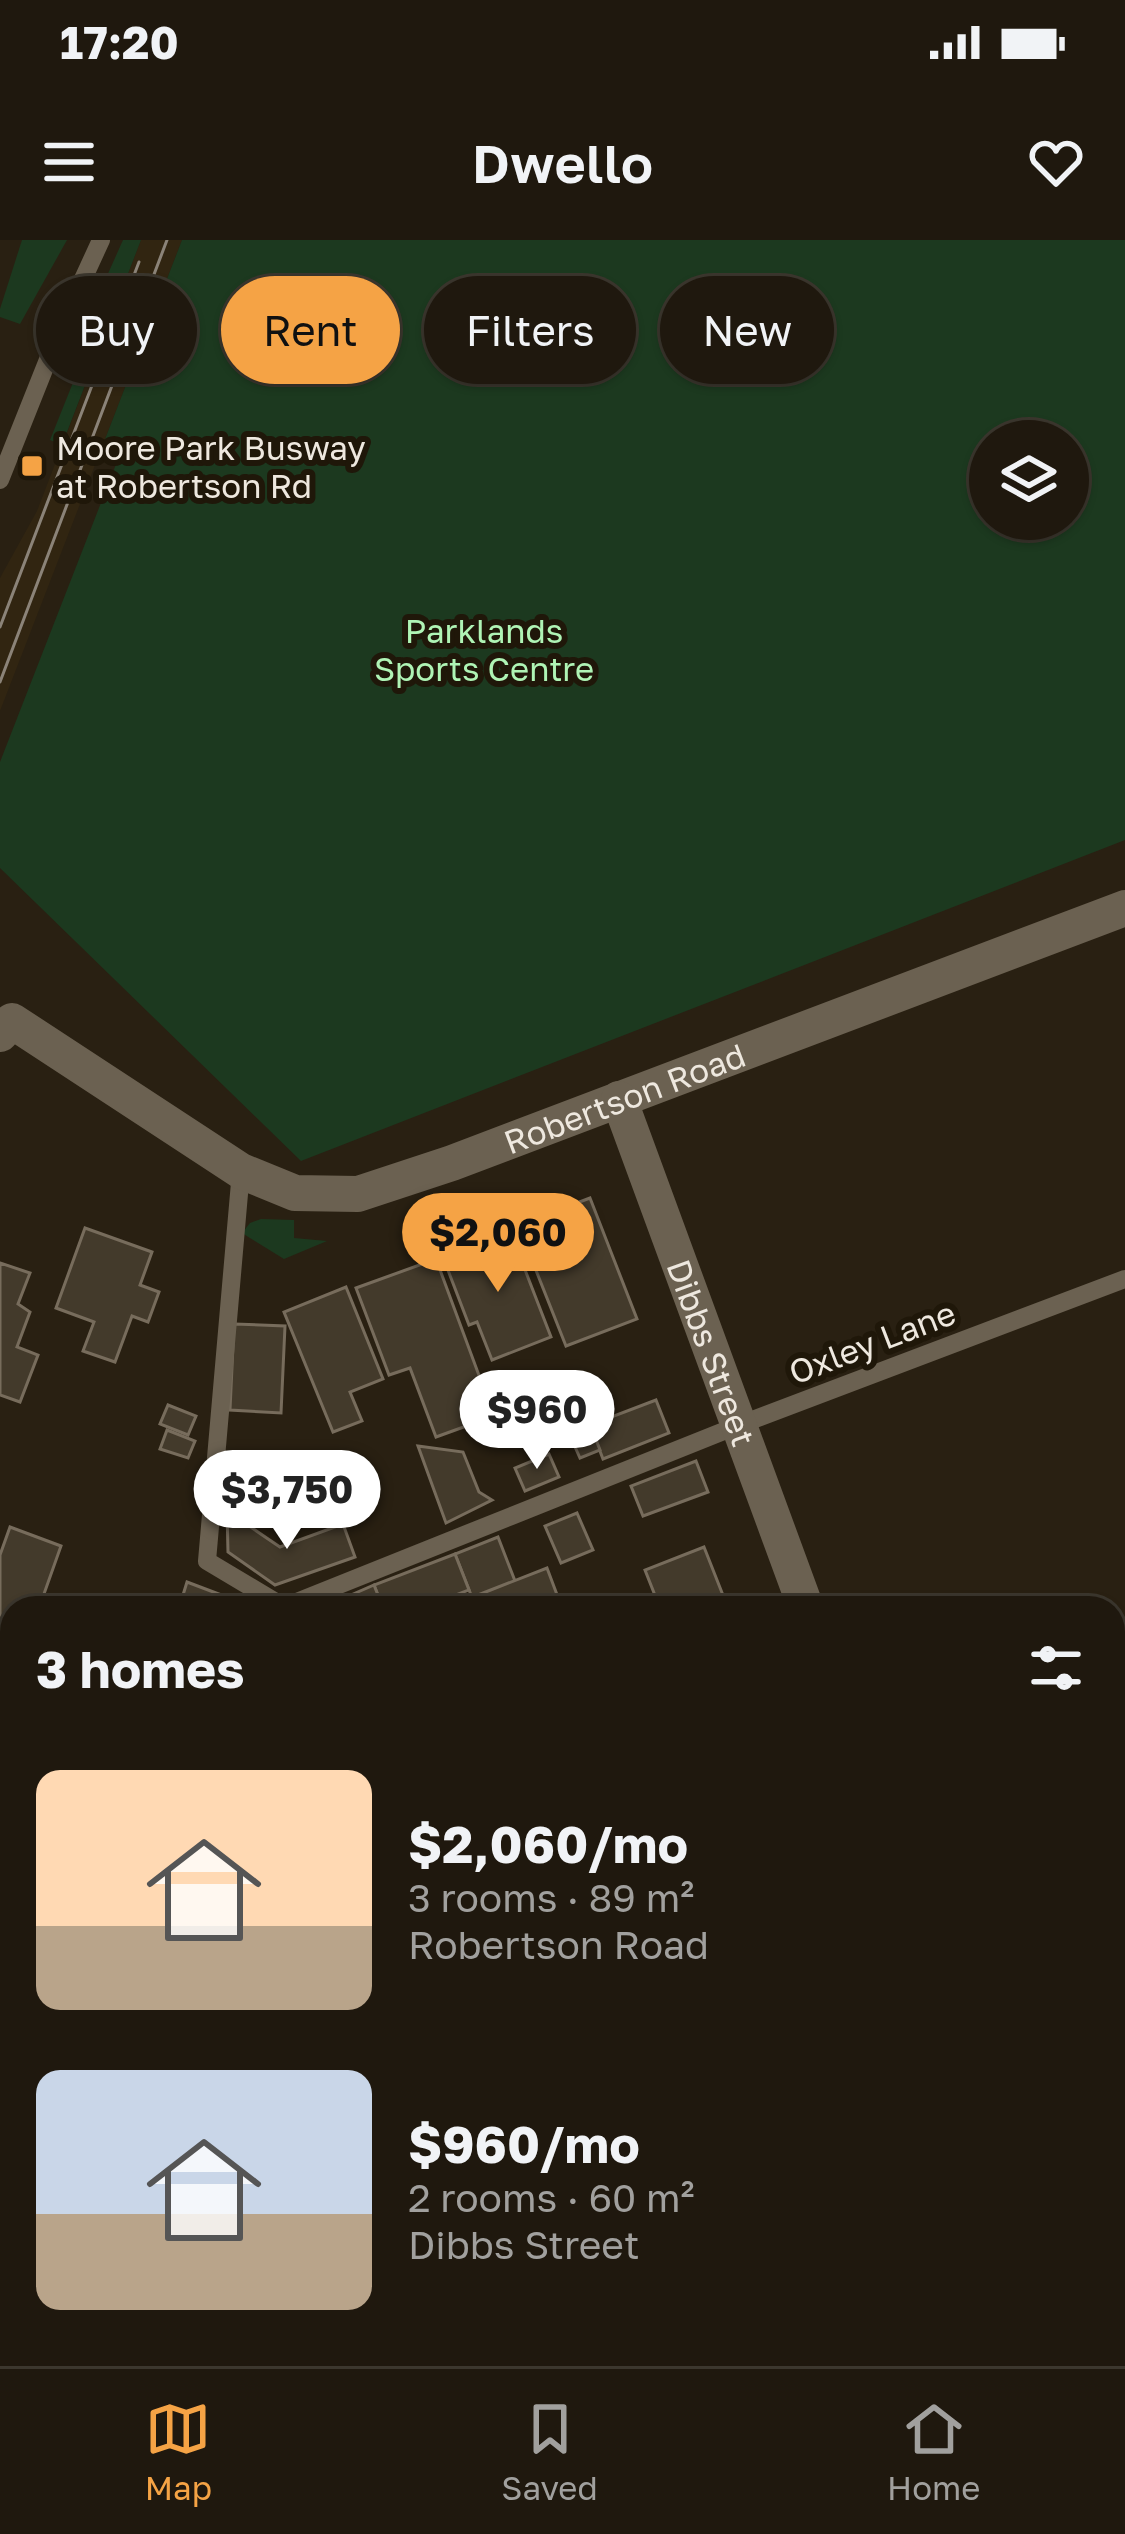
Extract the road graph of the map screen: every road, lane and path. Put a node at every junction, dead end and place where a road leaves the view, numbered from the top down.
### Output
1 (101, 240) edge
2 (0, 479) edge
3 (1125, 908) edge
4 (6, 1027) edge
5 (619, 1099) junction
6 (241, 1171) junction
7 (1125, 1279) edge
8 (739, 1425) junction
9 (267, 1596) edge
10 (309, 1596) edge
11 (802, 1596) edge

1 - 2 lane
3 - 5 street, Robertson Road
4 - 6 street, Robertson Road
5 - 6 street, Robertson Road
5 - 8 street, Dibbs Street
6 - 9 lane, Oxley Lane
7 - 8 lane, Oxley Lane
8 - 10 lane, Oxley Lane
8 - 11 street, Dibbs Street

